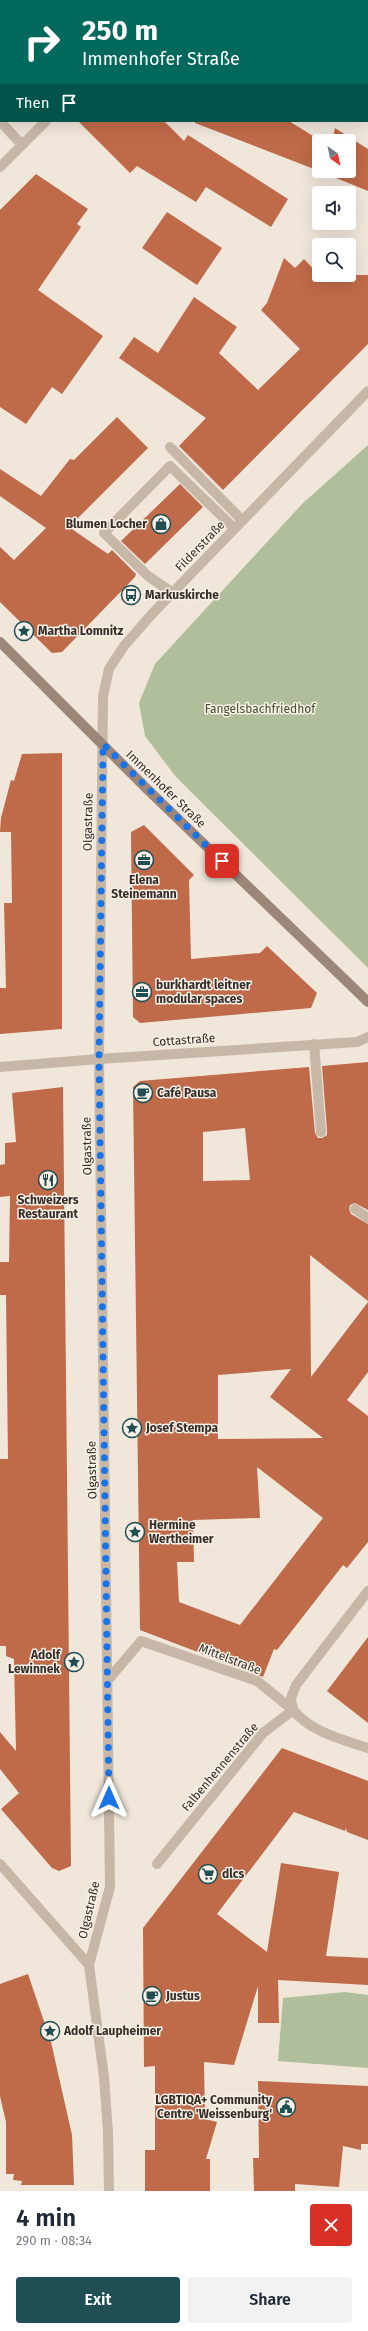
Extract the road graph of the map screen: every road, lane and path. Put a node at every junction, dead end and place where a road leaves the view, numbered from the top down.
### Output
1 (1, 122) edge
2 (45, 122) edge
3 (22, 145) junction
4 (0, 167) edge
5 (368, 391) edge
6 (170, 447) dead end
7 (242, 520) junction
8 (234, 528) junction
9 (173, 593) junction
10 (0, 642) edge
11 (103, 744) junction
12 (368, 1002) edge
13 (368, 1037) edge
14 (314, 1044) junction
15 (99, 1060) junction
16 (0, 1066) edge
17 (321, 1132) dead end
18 (355, 1209) dead end
19 (368, 1218) edge
20 (368, 1591) edge
21 (108, 1680) junction
22 (293, 1710) junction
23 (368, 1748) edge
24 (0, 1864) edge
25 (157, 1864) dead end
26 (89, 1965) junction
27 (109, 2191) edge

1 - 3 street
2 - 3 street
3 - 4 street
5 - 7 street, Filderstraße
6 - 7 street
7 - 8 street, Filderstraße
8 - 9 street, Filderstraße
8 - 9 street
9 - 11 street, Filderstraße
10 - 11 main road, Immenhofer Straße
11 - 12 main road, Immenhofer Straße
11 - 15 street, Olgastraße
13 - 14 street, Cottastraße
14 - 15 street, Cottastraße
14 - 17 street
15 - 16 street, Cottastraße
15 - 21 street, Olgastraße
18 - 19 street
20 - 22 street
21 - 22 street, Mittelstraße
21 - 26 street, Olgastraße
22 - 23 street, Mittelstraße
22 - 25 street, Falbenhennenstraße
24 - 26 street
26 - 27 street, Olgastraße

